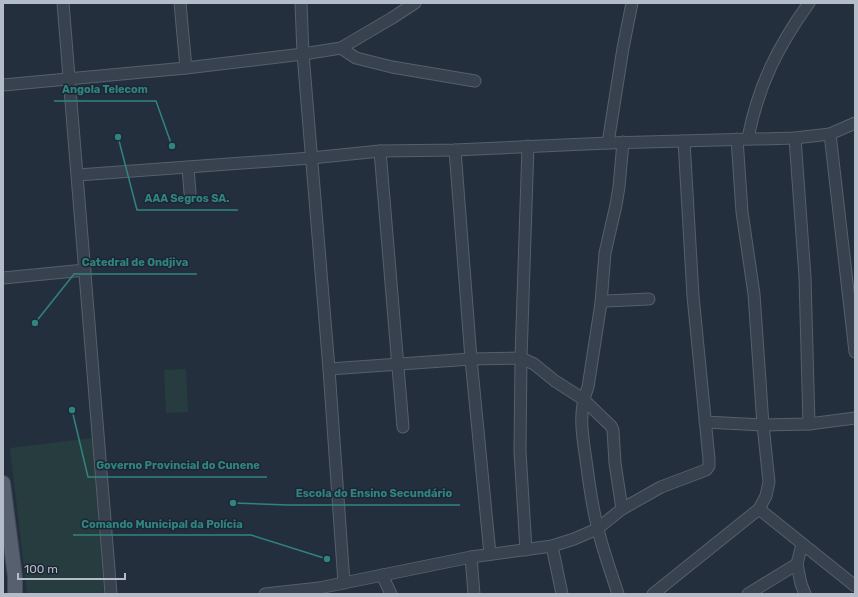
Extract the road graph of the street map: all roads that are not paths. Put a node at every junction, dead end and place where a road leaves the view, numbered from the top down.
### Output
1 (63, 3) edge
2 (180, 3) edge
3 (301, 3) edge
4 (415, 3) edge
5 (632, 3) edge
6 (809, 3) edge
7 (341, 48) junction
8 (303, 54) junction
9 (186, 68) junction
10 (69, 79) junction
11 (475, 81) dead end
12 (3, 85) edge
13 (855, 123) edge
14 (830, 134) junction
15 (748, 138) junction
16 (795, 138) junction
17 (737, 139) junction
18 (684, 141) junction
19 (623, 142) junction
20 (608, 143) junction
21 (528, 146) junction
22 (455, 150) junction
23 (380, 151) junction
24 (311, 158) junction
25 (188, 167) junction
26 (78, 175) junction
27 (190, 193) dead end
28 (86, 270) junction
29 (3, 278) edge
30 (649, 299) dead end
31 (601, 303) junction
32 (855, 352) edge
33 (521, 358) junction
34 (471, 359) junction
35 (398, 364) junction
36 (329, 369) junction
37 (583, 399) junction
38 (855, 418) edge
39 (705, 422) junction
40 (809, 424) junction
41 (763, 425) junction
42 (403, 427) dead end
43 (3, 483) edge
44 (622, 509) junction
45 (759, 509) junction
46 (598, 529) junction
47 (802, 544) junction
48 (552, 546) junction
49 (526, 550) junction
50 (490, 554) junction
51 (472, 557) junction
52 (797, 564) junction
53 (382, 575) junction
54 (15, 577) junction
55 (344, 583) junction
56 (855, 586) edge
57 (320, 591) edge
58 (15, 594) edge
59 (19, 594) edge
60 (112, 594) edge
61 (265, 594) edge
62 (391, 594) edge
63 (474, 594) edge
64 (562, 594) edge
65 (618, 594) edge
66 (653, 594) edge
67 (748, 594) edge
68 (804, 594) edge

1 - 10 street
2 - 9 street
3 - 8 street
4 - 7 street
5 - 20 street
6 - 15 street
7 - 8 street
7 - 11 street
8 - 9 street
8 - 24 street
9 - 10 street
10 - 12 street
10 - 26 street
13 - 14 street
14 - 16 street
14 - 32 street
15 - 16 street
15 - 17 street
16 - 40 street
17 - 18 street
17 - 41 street
18 - 19 street
18 - 39 street
19 - 20 street
19 - 31 street
20 - 21 street
21 - 22 street
21 - 33 street
22 - 23 street
22 - 34 street
23 - 24 street
23 - 35 street
24 - 25 street
24 - 36 street
25 - 26 street
25 - 27 street
26 - 28 street
28 - 29 street
28 - 60 street
30 - 31 street
31 - 37 street
33 - 34 street
33 - 37 street
33 - 49 street
34 - 35 street
34 - 50 street
35 - 36 street
35 - 42 street
36 - 55 street
37 - 44 street
37 - 46 street
38 - 40 street
39 - 41 street
39 - 44 street
40 - 41 street
41 - 45 street
43 - 54 main road
44 - 46 street
45 - 47 street
45 - 66 street
46 - 48 street
46 - 65 street
47 - 52 street
47 - 56 street
48 - 49 street
48 - 64 street
49 - 50 street
50 - 51 street
51 - 53 street
51 - 63 street
52 - 67 street
52 - 68 street
53 - 55 street
53 - 62 street
54 - 58 main road
54 - 59 main road
55 - 57 street
57 - 61 street

